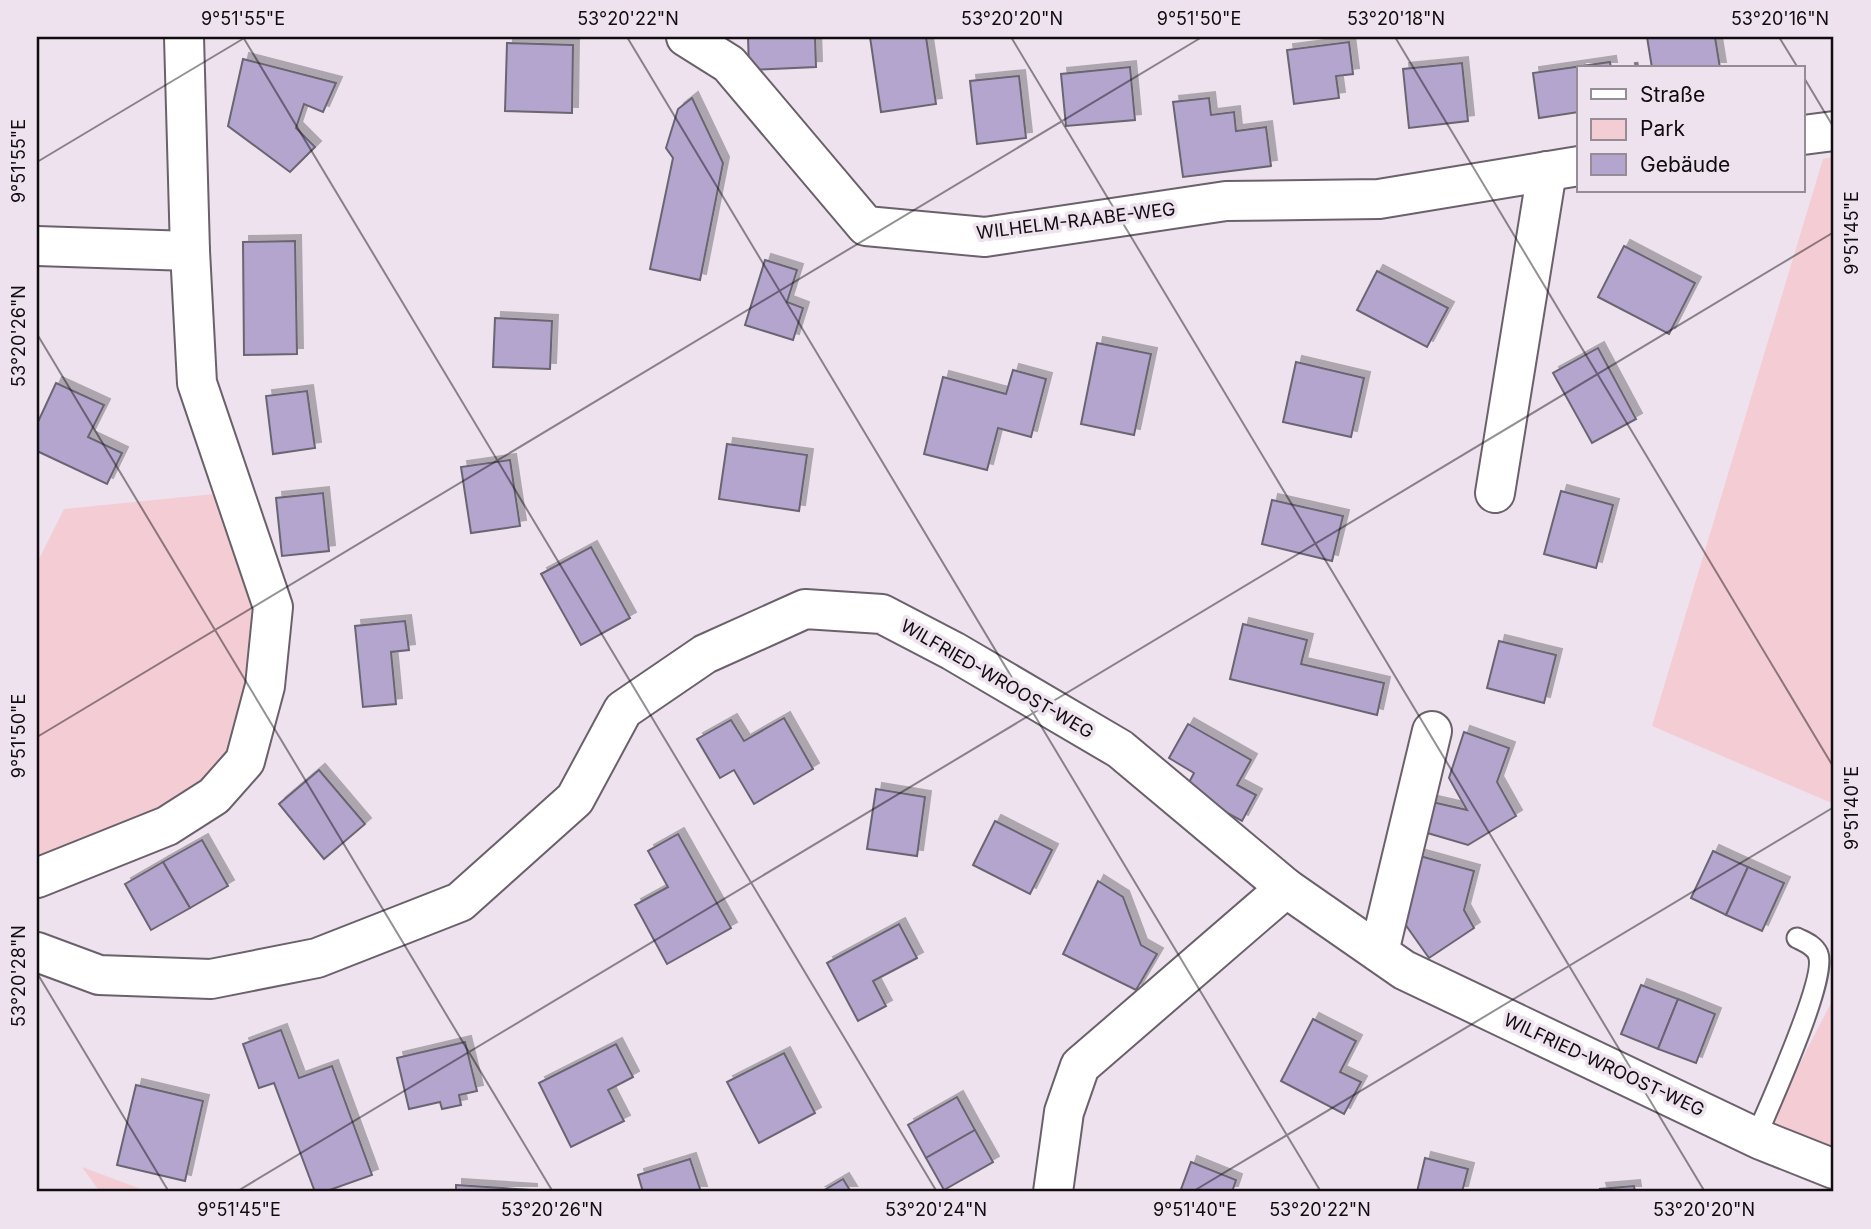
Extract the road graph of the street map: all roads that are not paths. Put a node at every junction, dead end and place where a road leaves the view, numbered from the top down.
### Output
1 (184, 37) edge
2 (686, 37) edge
3 (1834, 131) edge
4 (1804, 135) edge
5 (1563, 169) edge
6 (37, 246) edge
7 (190, 251) junction
8 (1495, 493) dead end
9 (1432, 731) dead end
10 (37, 878) edge
11 (1286, 888) junction
12 (1797, 937) dead end
13 (37, 952) edge
14 (1379, 952) junction
15 (1756, 1137) junction
16 (1834, 1169) edge
17 (1052, 1192) edge

1 - 7 street
2 - 5 street, WILHELM-RAABE-WEG
3 - 4 street
5 - 8 street, WILHELM-RAABE-WEG
6 - 7 street
7 - 10 street
9 - 14 street
11 - 13 street, WILFRIED-WROOST-WEG
11 - 14 street, WILFRIED-WROOST-WEG
11 - 17 street
12 - 15 lane
14 - 15 street, WILFRIED-WROOST-WEG
15 - 16 street, WILFRIED-WROOST-WEG

